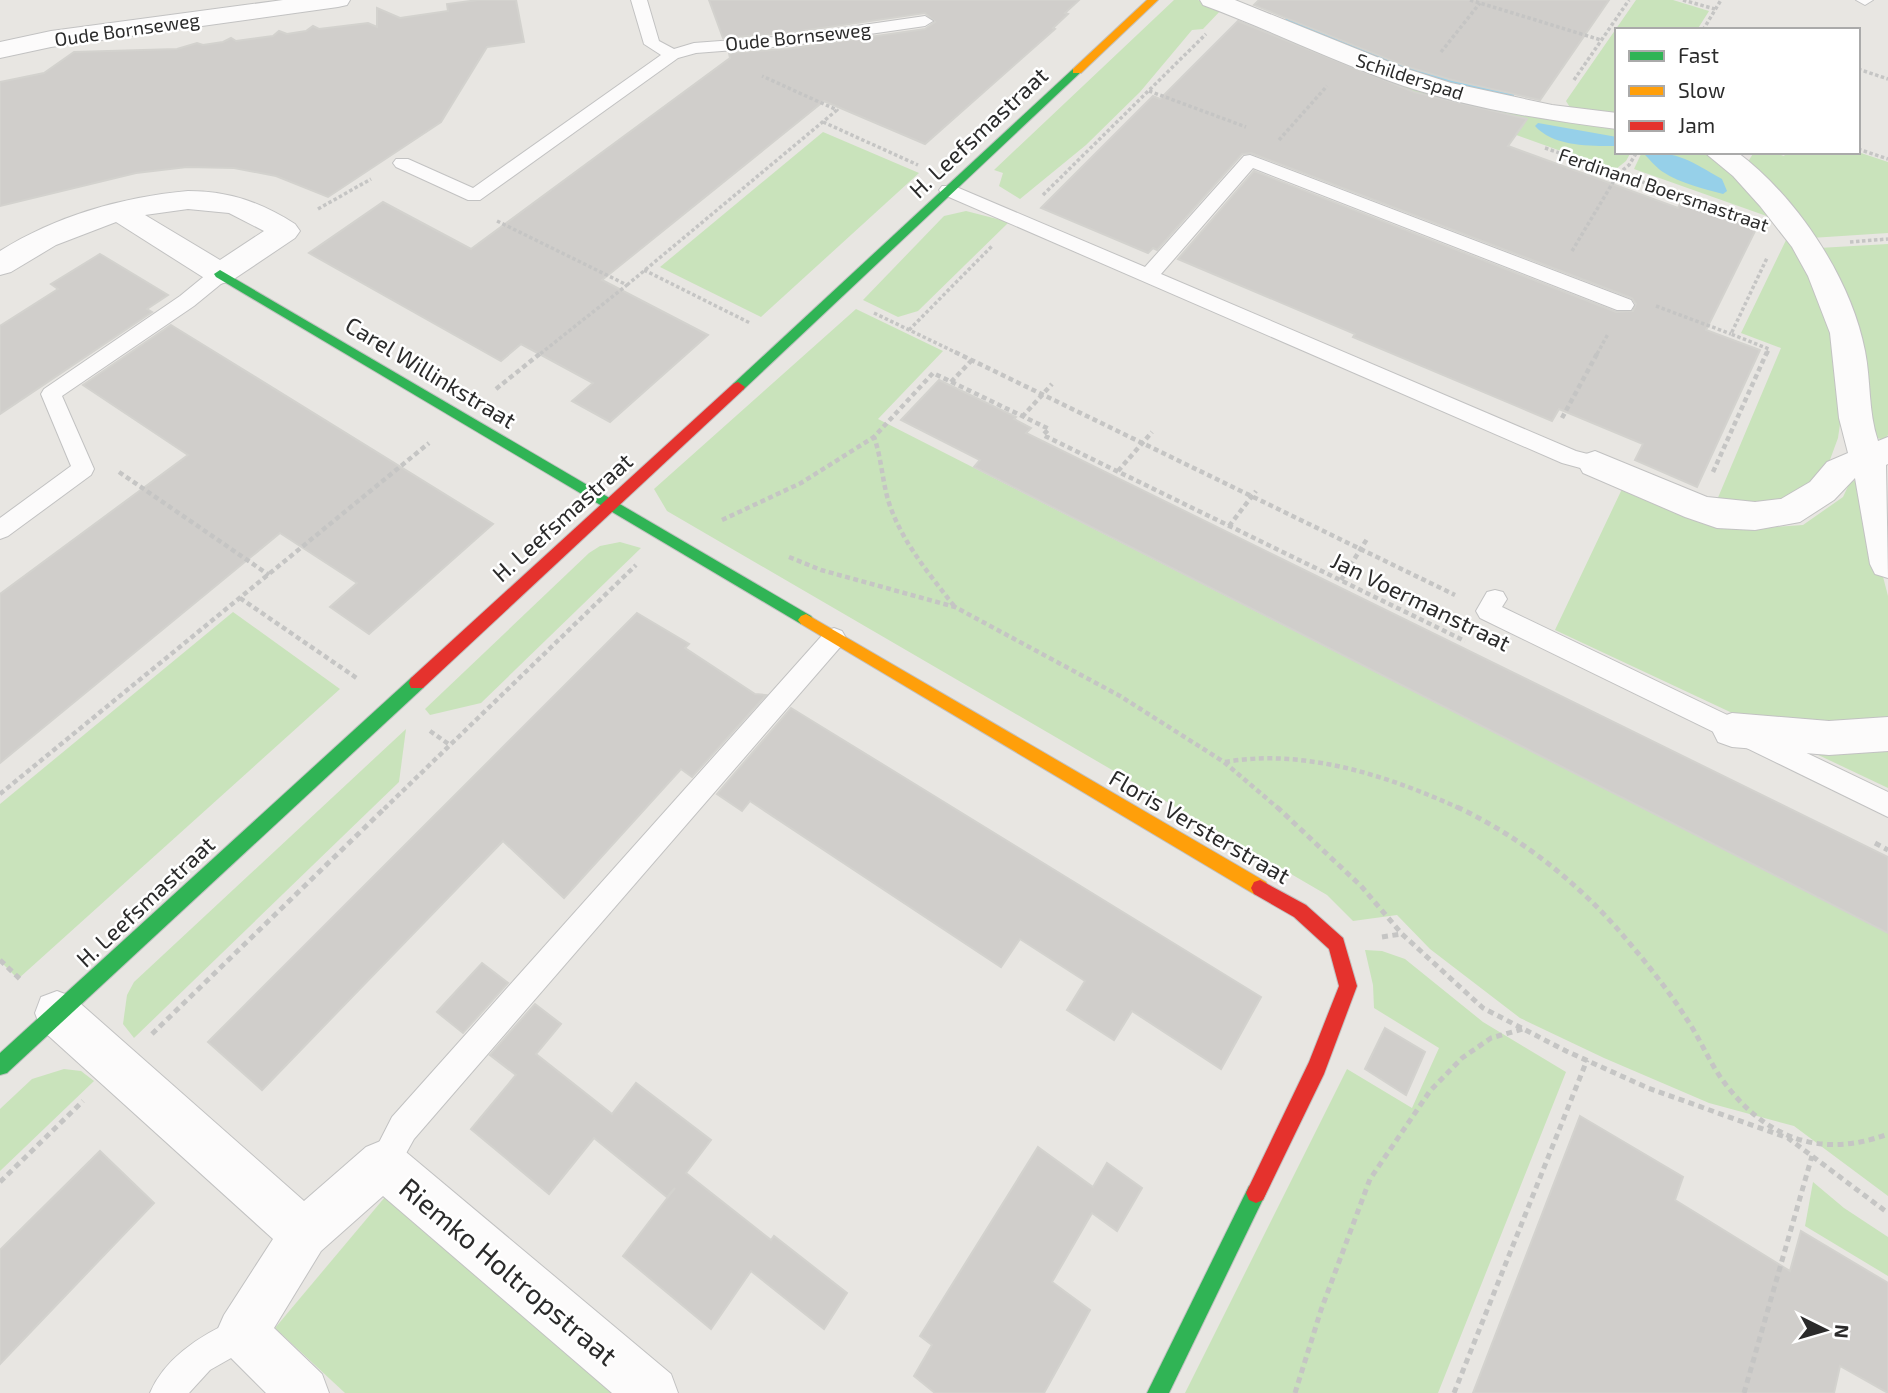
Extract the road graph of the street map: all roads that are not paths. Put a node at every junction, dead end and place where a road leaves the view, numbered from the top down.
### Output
1 (338, 0) edge
2 (639, 0) edge
3 (1153, 0) edge
4 (1222, 4) edge
5 (925, 21) dead end
6 (0, 50) edge
7 (672, 55) junction
8 (1615, 121) edge
9 (1720, 154) edge
10 (402, 163) road end
11 (948, 190) junction
12 (120, 212) junction
13 (0, 265) edge
14 (224, 276) junction
15 (1148, 276) junction
16 (1624, 305) road end
17 (1879, 454) edge
18 (1595, 464) joint
19 (610, 506) junction
20 (0, 530) edge
21 (1888, 564) edge
22 (1491, 605) road end
23 (834, 638) junction
24 (1732, 730) junction
25 (1888, 734) edge
26 (1888, 806) edge
27 (57, 1013) junction
28 (0, 1066) edge
29 (383, 1164) junction
30 (304, 1234) junction
31 (242, 1333) junction
32 (167, 1393) edge
33 (303, 1393) edge
34 (652, 1393) edge
35 (1158, 1393) edge

1 - 6 street, Oude Bornseweg
2 - 7 lane
3 - 11 street, H. Leefsmastraat
4 - 8 street, Schilderspad
5 - 7 lane, Oude Bornseweg
7 - 10 lane, Oude Bornseweg
9 - 17 street
11 - 15 lane
11 - 19 street, H. Leefsmastraat
12 - 13 street
12 - 14 street
12 - 14 street
14 - 19 street, Carel Willinkstraat
14 - 20 lane
15 - 16 lane
15 - 18 lane
17 - 18 street
17 - 21 street
19 - 23 street, Floris Versterstraat
19 - 27 street, H. Leefsmastraat
22 - 24 lane
23 - 29 lane
23 - 35 street, Floris Versterstraat
24 - 25 street
24 - 26 lane
27 - 28 street, H. Leefsmastraat
27 - 30 street
29 - 30 street, Riemko Holtropstraat
29 - 34 street, Riemko Holtropstraat
30 - 31 street, Riemko Holtropstraat
31 - 32 lane
31 - 33 street

